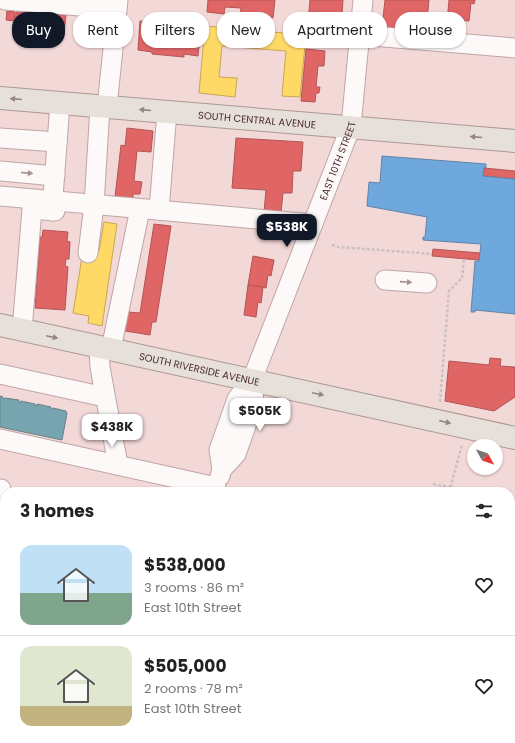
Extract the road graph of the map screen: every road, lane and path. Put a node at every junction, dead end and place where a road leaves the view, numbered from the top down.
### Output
1 (5, 0) edge
2 (363, 0) edge
3 (117, 5) edge
4 (362, 12) edge
5 (387, 37) edge
6 (359, 48) edge
7 (515, 48) edge
8 (0, 98) edge
9 (60, 103) junction
10 (103, 107) junction
11 (167, 112) junction
12 (351, 126) junction
13 (0, 138) edge
14 (515, 140) edge
15 (57, 142) junction
16 (0, 171) edge
17 (54, 176) junction
18 (0, 196) edge
19 (94, 205) junction
20 (52, 206) junction
21 (150, 210) junction
22 (72, 213) dead end
23 (313, 224) junction
24 (332, 244) dead end
25 (88, 253) dead end
26 (432, 254) dead end
27 (464, 259) dead end
28 (385, 280) dead end
29 (427, 283) dead end
30 (0, 325) edge
31 (22, 330) junction
32 (105, 348) junction
33 (0, 374) edge
34 (252, 380) junction
35 (105, 397) junction
36 (440, 402) dead end
37 (466, 427) junction
38 (515, 438) edge
39 (0, 439) edge
40 (118, 465) junction
41 (433, 484) dead end
42 (204, 487) edge
43 (217, 487) edge
44 (450, 487) joint

1 - 3 street
2 - 4 street, EAST 10TH STREET
3 - 10 street
5 - 7 street
6 - 12 street, EAST 10TH STREET
9 -> 8 main road, SOUTH CENTRAL AVENUE
9 - 10 main road, SOUTH CENTRAL AVENUE
9 - 15 street
11 -> 10 main road, SOUTH CENTRAL AVENUE
10 - 19 street
11 - 12 main road, SOUTH CENTRAL AVENUE
11 - 21 street
14 -> 12 main road, SOUTH CENTRAL AVENUE
12 - 23 street, EAST 10TH STREET
13 - 15 street
15 - 17 street
16 -> 17 street
17 - 20 street
18 - 20 street
19 - 20 street
19 - 21 street
19 - 25 street
20 - 22 street
20 - 31 street
21 - 23 street
21 - 32 street
23 - 34 street, EAST 10TH STREET
24 - 26 path
27 - 36 path
28 -> 29 street
30 - 31 main road, SOUTH RIVERSIDE AVENUE
31 -> 32 main road, SOUTH RIVERSIDE AVENUE
32 - 34 main road, SOUTH RIVERSIDE AVENUE
32 - 35 street
33 - 35 street
34 -> 37 main road, SOUTH RIVERSIDE AVENUE
34 - 43 street, EAST 10TH STREET
35 - 40 street
37 - 38 main road, SOUTH RIVERSIDE AVENUE
37 - 44 path
39 - 40 street
40 - 42 street
41 - 44 path

